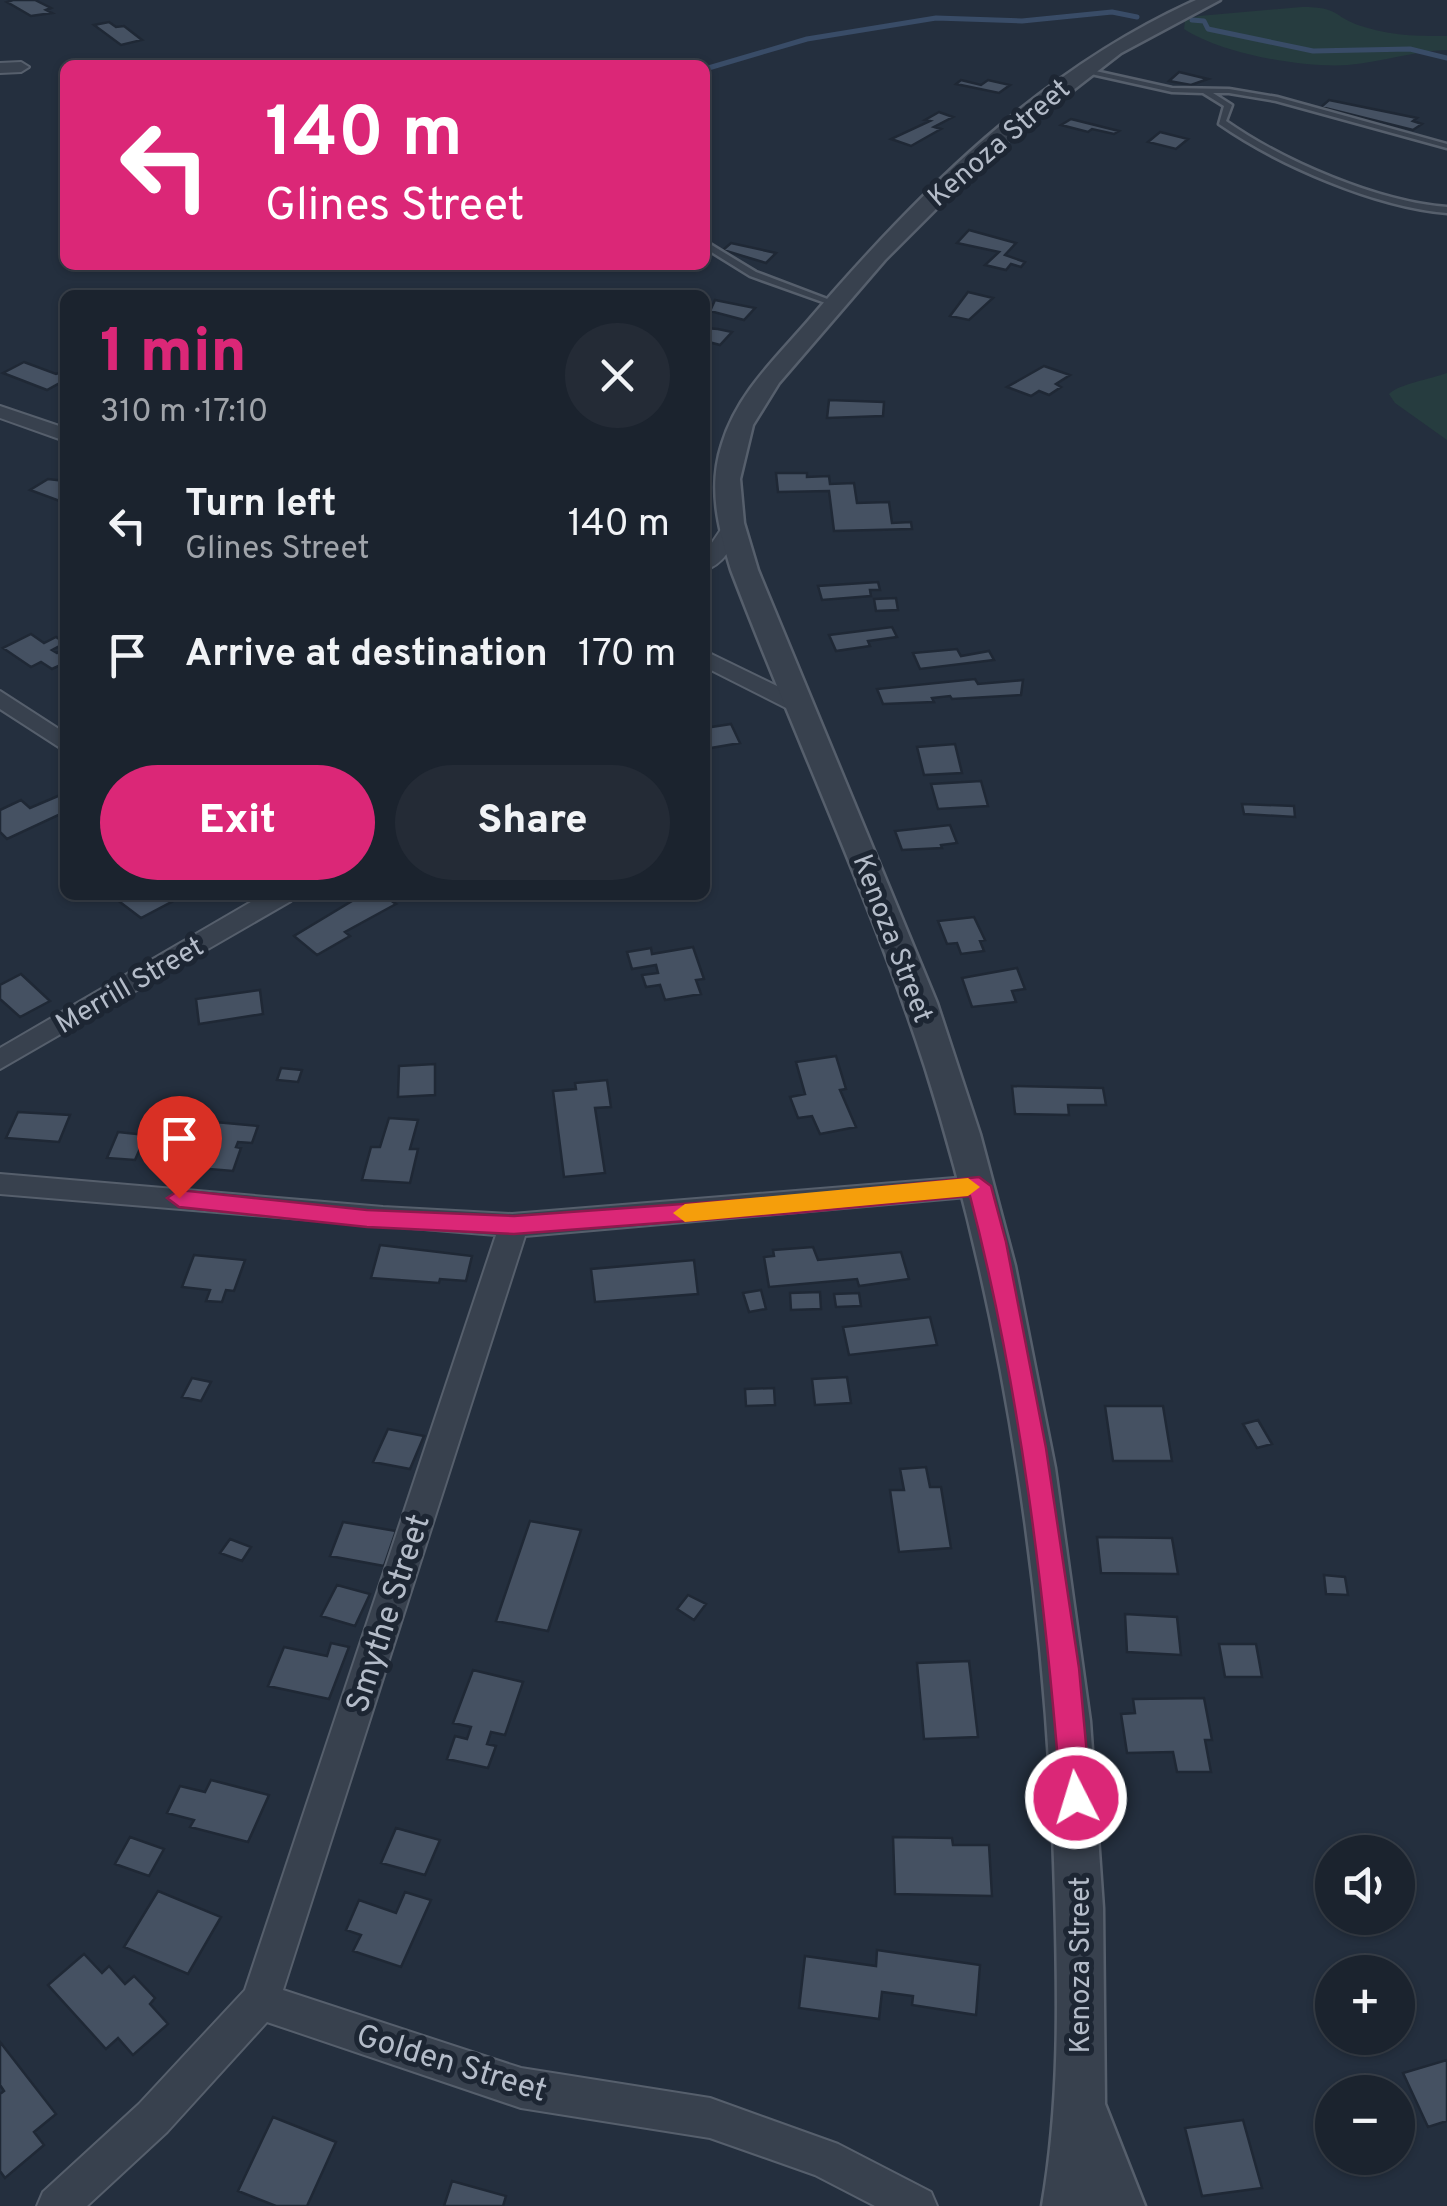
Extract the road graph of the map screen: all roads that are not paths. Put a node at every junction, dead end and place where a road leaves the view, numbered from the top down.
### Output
1 (1211, 0) edge
2 (21, 67) dead end
3 (0, 68) edge
4 (1084, 70) junction
5 (1205, 92) junction
6 (1277, 99) junction
7 (1228, 105) junction
8 (1447, 146) edge
9 (1447, 210) edge
10 (710, 247) edge
11 (834, 303) junction
12 (0, 412) edge
13 (60, 433) edge
14 (733, 526) junction
15 (710, 559) edge
16 (710, 661) edge
17 (0, 698) edge
18 (800, 706) junction
19 (60, 740) edge
20 (261, 900) edge
21 (0, 1060) edge
22 (0, 1184) edge
23 (979, 1186) junction
24 (514, 1225) junction
25 (260, 2001) junction
26 (1079, 2102) junction
27 (57, 2206) edge
28 (917, 2206) edge
29 (1068, 2206) edge
30 (1119, 2206) edge

1 - 4 street, Kenoza Street
2 - 3 street
4 - 5 lane
4 - 11 street, Kenoza Street
5 - 6 lane
5 - 7 lane
6 - 7 lane
6 - 8 lane
7 - 9 lane
10 - 11 lane
11 - 14 street, Kenoza Street
12 - 13 street
14 - 15 street
14 - 18 street, Kenoza Street
16 - 18 street
17 - 19 street
18 - 23 street, Kenoza Street
20 - 21 street, Merrill Street
22 - 24 street
23 - 24 street
23 - 26 street, Kenoza Street
24 - 25 street, Smythe Street
25 - 27 street
25 - 28 street, Golden Street
26 - 29 street, Kenoza Street
26 - 30 street, Kenoza Street

